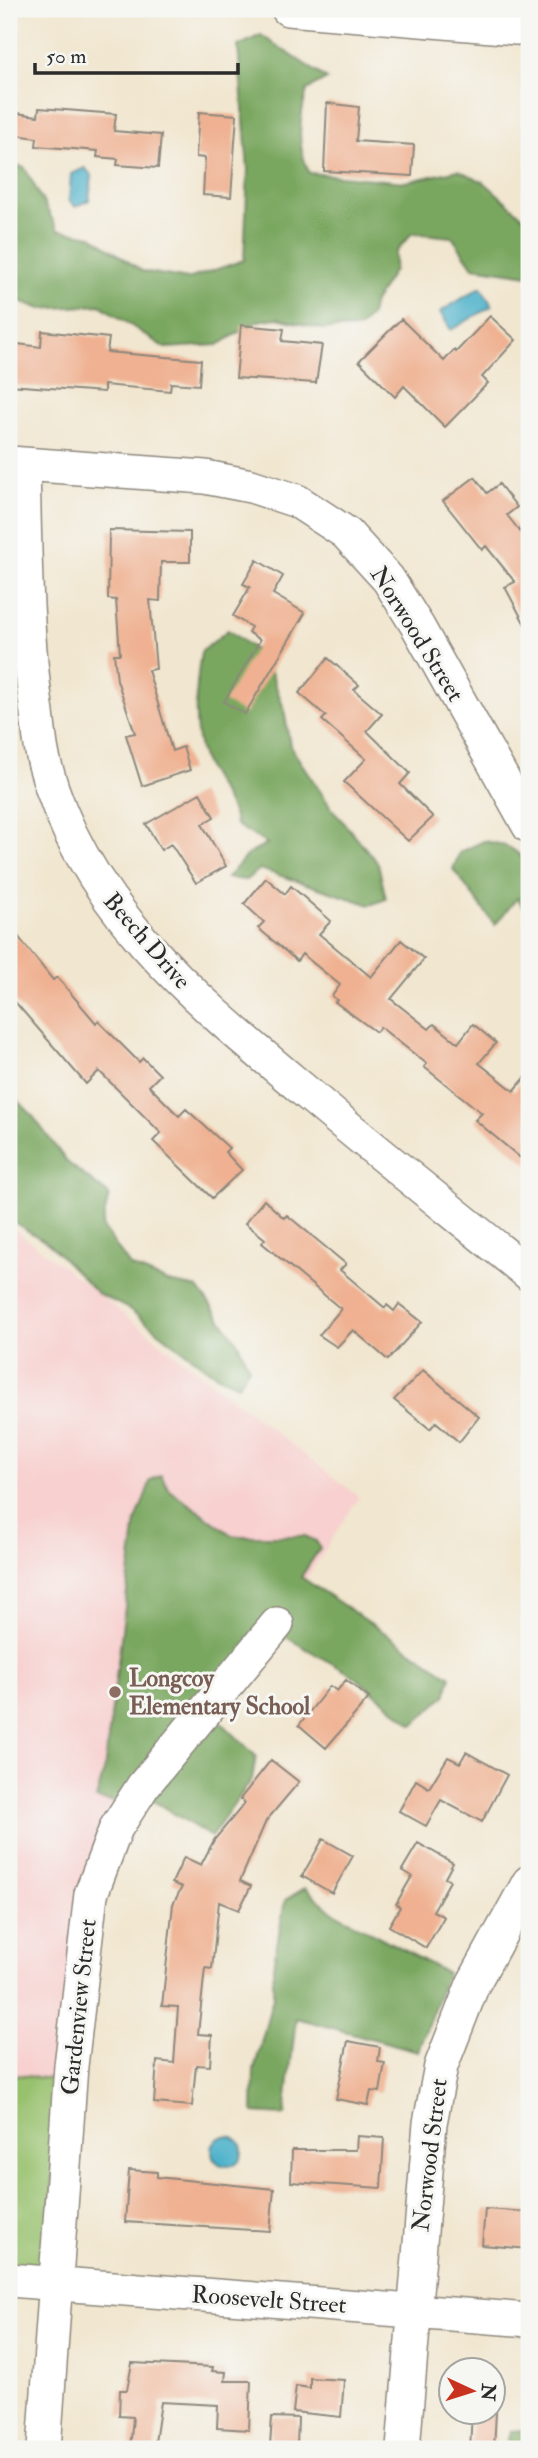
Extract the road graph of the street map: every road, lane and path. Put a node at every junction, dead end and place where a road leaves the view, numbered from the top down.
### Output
1 (288, 9) edge
2 (529, 29) edge
3 (16, 464) edge
4 (529, 826) edge
5 (529, 1274) edge
6 (277, 1624) dead end
7 (529, 1882) edge
8 (9, 2280) edge
9 (56, 2284) junction
10 (414, 2311) junction
11 (529, 2320) edge
12 (44, 2449) edge
13 (403, 2449) edge

1 - 2 street
3 - 4 street, Norwood Street
3 - 5 street, Beech Drive
6 - 9 street, Gardenview Street
7 - 10 street, Norwood Street
8 - 9 street, Roosevelt Street
9 - 10 street, Roosevelt Street
9 - 12 street, Gardenview Street
10 - 11 street, Roosevelt Street
10 - 13 street, Norwood Street

